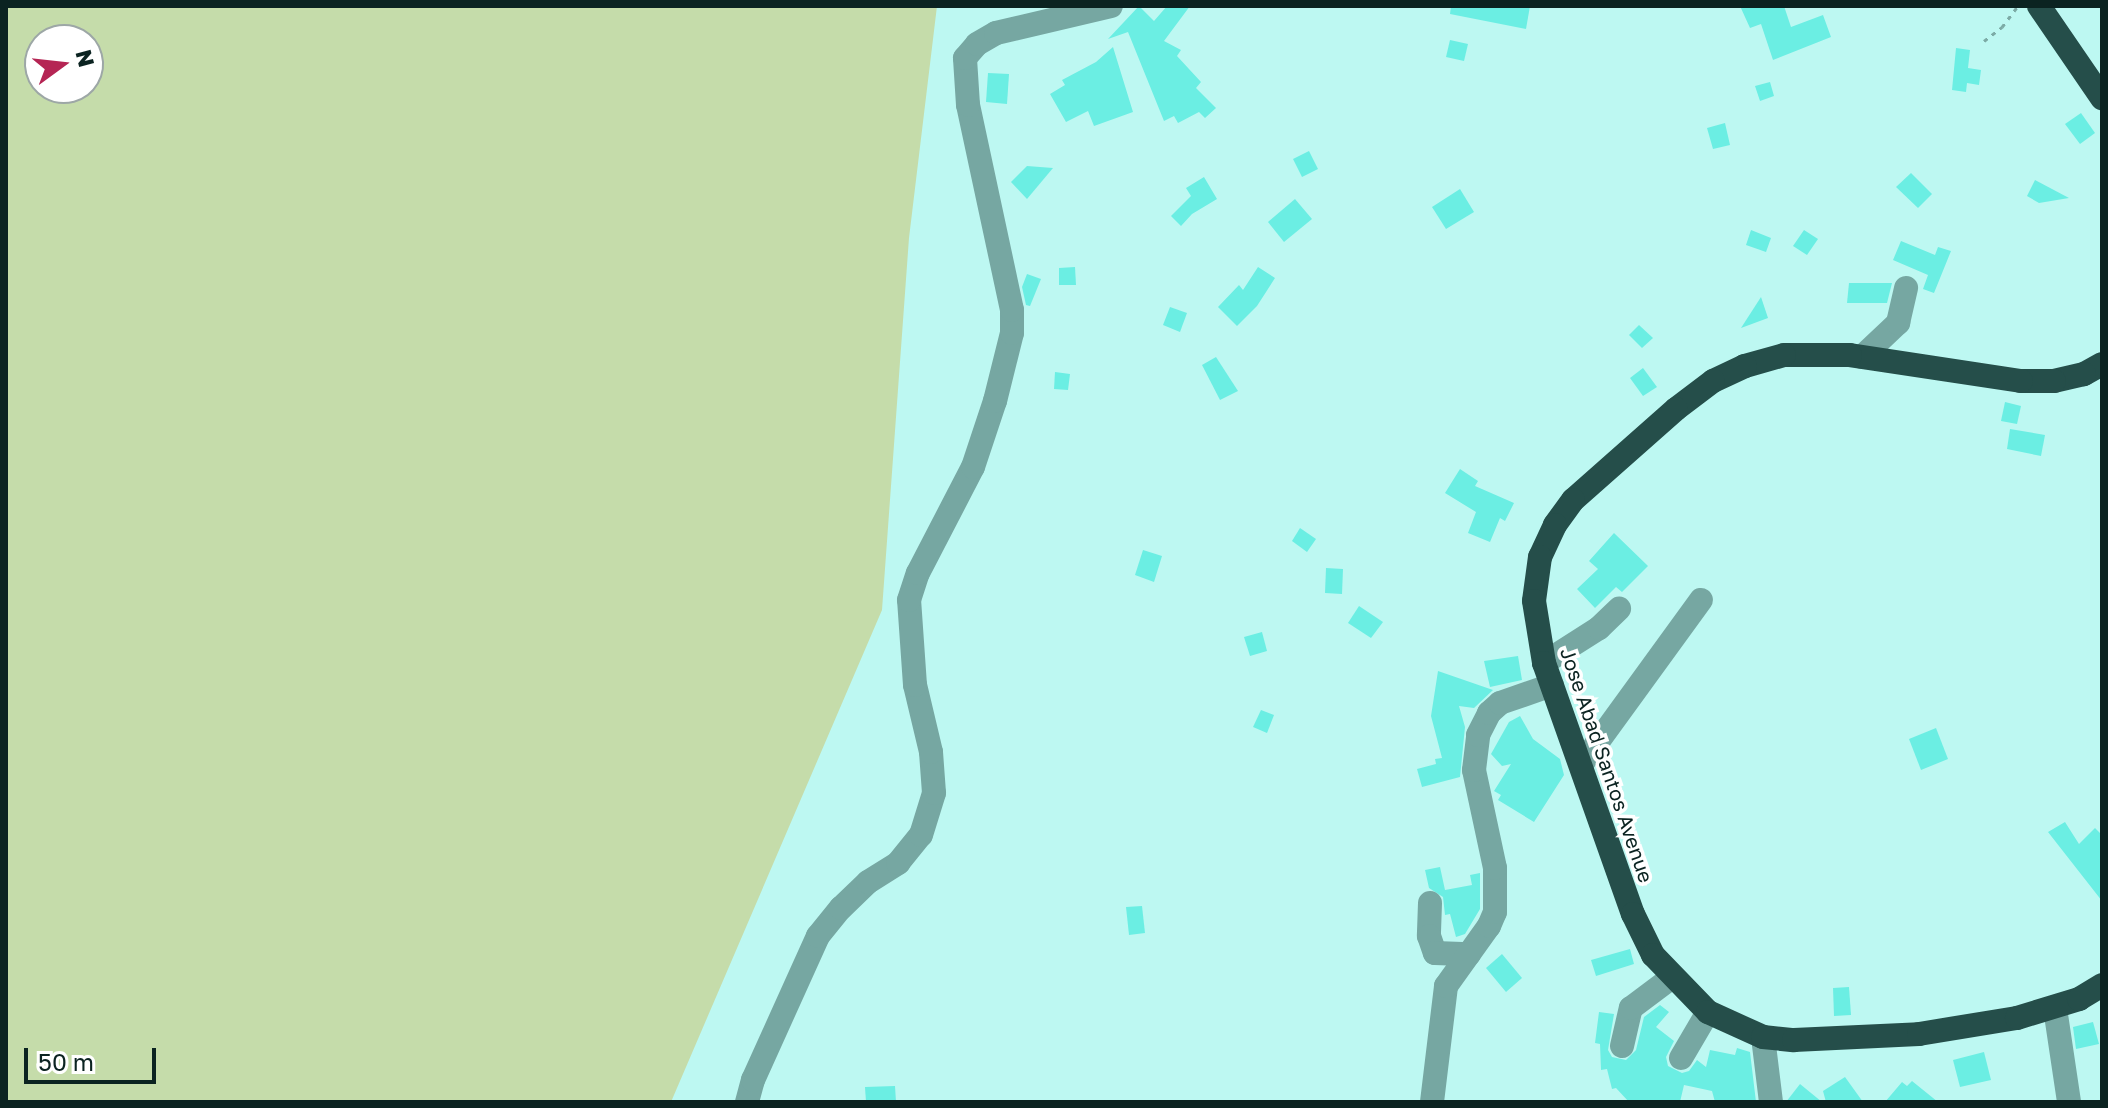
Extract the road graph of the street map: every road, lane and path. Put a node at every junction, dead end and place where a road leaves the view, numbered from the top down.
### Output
1 (1111, 6) edge
2 (2018, 6) edge
3 (2039, 6) edge
4 (1984, 41) dead end
5 (2102, 98) edge
6 (1906, 288) dead end
7 (1862, 357) junction
8 (2102, 364) edge
9 (1701, 600) dead end
10 (1619, 609) dead end
11 (1548, 674) junction
12 (1581, 765) junction
13 (1430, 903) dead end
14 (1469, 954) junction
15 (1671, 978) junction
16 (2102, 985) edge
17 (2055, 1008) junction
18 (1708, 1012) junction
19 (1763, 1037) junction
20 (1622, 1046) dead end
21 (1681, 1058) dead end
22 (747, 1102) edge
23 (1432, 1102) edge
24 (1771, 1102) edge
25 (2069, 1102) edge

1 - 22 street
2 - 4 path
3 - 5 highway
6 - 7 street
7 - 8 highway, Jose Abad Santos Avenue
7 - 11 highway, Jose Abad Santos Avenue
9 - 12 street
10 - 11 street
11 - 12 highway, Jose Abad Santos Avenue
11 - 14 street
12 - 15 highway, Jose Abad Santos Avenue
13 - 14 street
14 - 23 street
15 - 18 highway, Jose Abad Santos Avenue
15 - 20 street
16 - 17 highway, Jose Abad Santos Avenue
17 - 19 highway, Jose Abad Santos Avenue
17 - 25 street
18 - 19 highway, Jose Abad Santos Avenue
18 - 21 street
19 - 24 street

